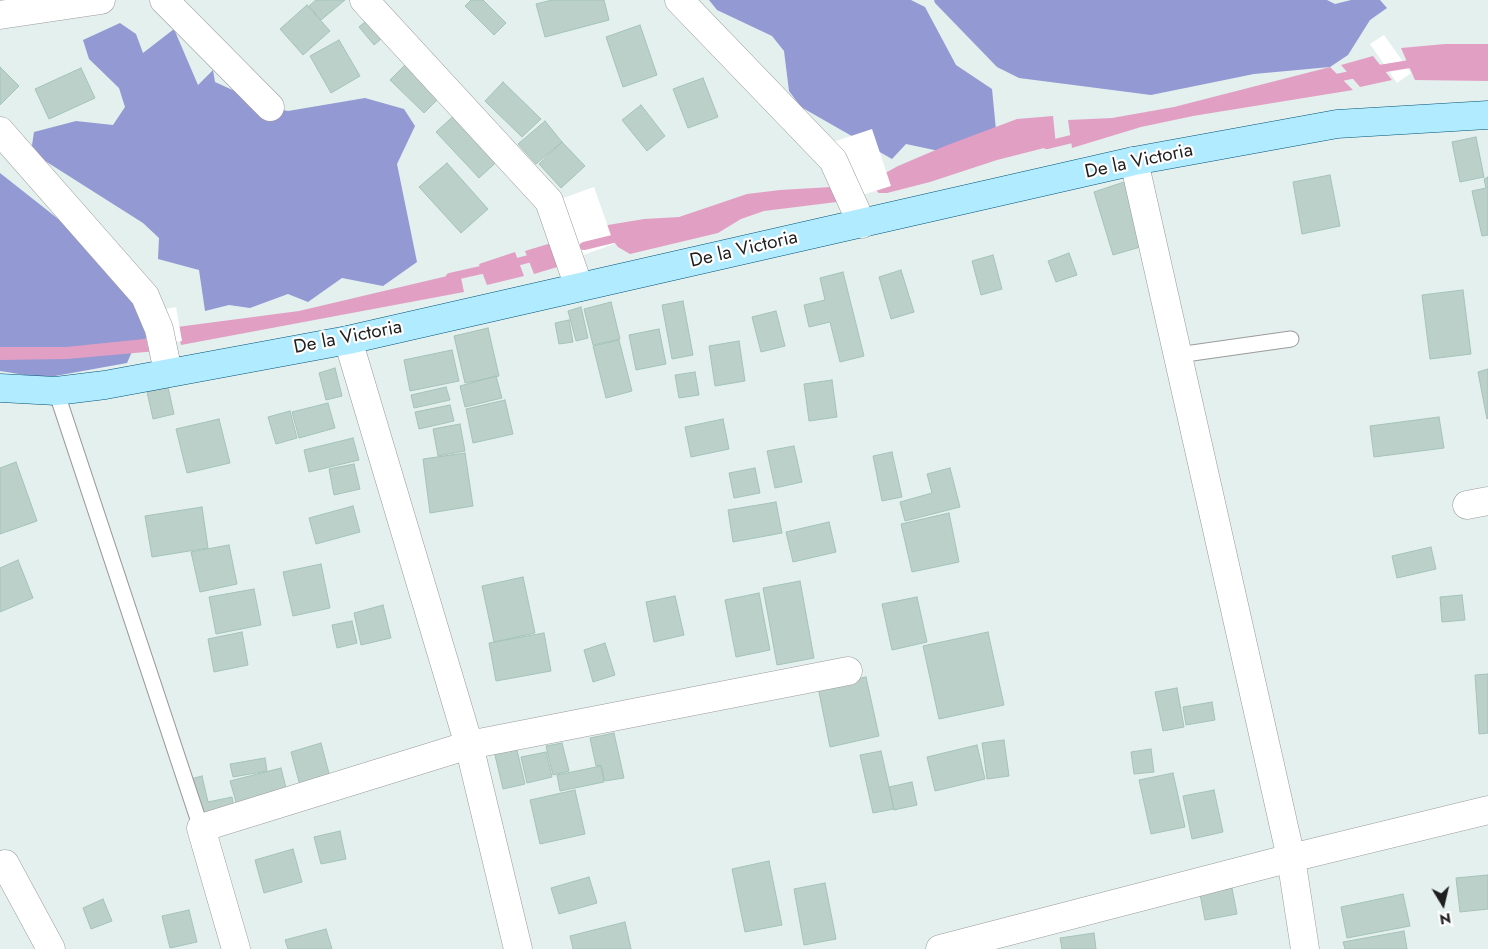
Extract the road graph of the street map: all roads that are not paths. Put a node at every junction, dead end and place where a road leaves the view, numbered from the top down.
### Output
1 (100, 0) edge
2 (164, 0) edge
3 (364, 0) edge
4 (679, 0) edge
5 (0, 15) edge
6 (270, 107) dead end
7 (1488, 115) edge
8 (0, 131) edge
9 (1134, 161) junction
10 (862, 224) junction
11 (579, 287) junction
12 (1291, 339) dead end
13 (348, 340) junction
14 (1178, 355) junction
15 (168, 372) junction
16 (0, 388) edge
17 (56, 392) junction
18 (848, 671) dead end
19 (469, 745) junction
20 (1488, 810) edge
21 (201, 828) junction
22 (1291, 858) junction
23 (5, 864) dead end
24 (51, 949) edge
25 (236, 949) edge
26 (518, 949) edge
27 (940, 949) edge
28 (1305, 949) edge

1 - 5 street
2 - 6 street
3 - 11 street
4 - 10 street
7 - 9 main road, De la Victoria
8 - 15 street
9 - 10 main road, De la Victoria
9 - 14 street
10 - 11 main road, De la Victoria
11 - 13 main road, De la Victoria
12 - 14 lane
13 - 15 main road, De la Victoria
13 - 19 street
14 - 22 street
15 - 17 main road, De la Victoria
16 - 17 main road, De la Victoria
17 - 21 lane
18 - 19 street
19 - 21 street
19 - 26 street
20 - 22 street
21 - 25 street
22 - 27 street
22 - 28 street
23 - 24 street

